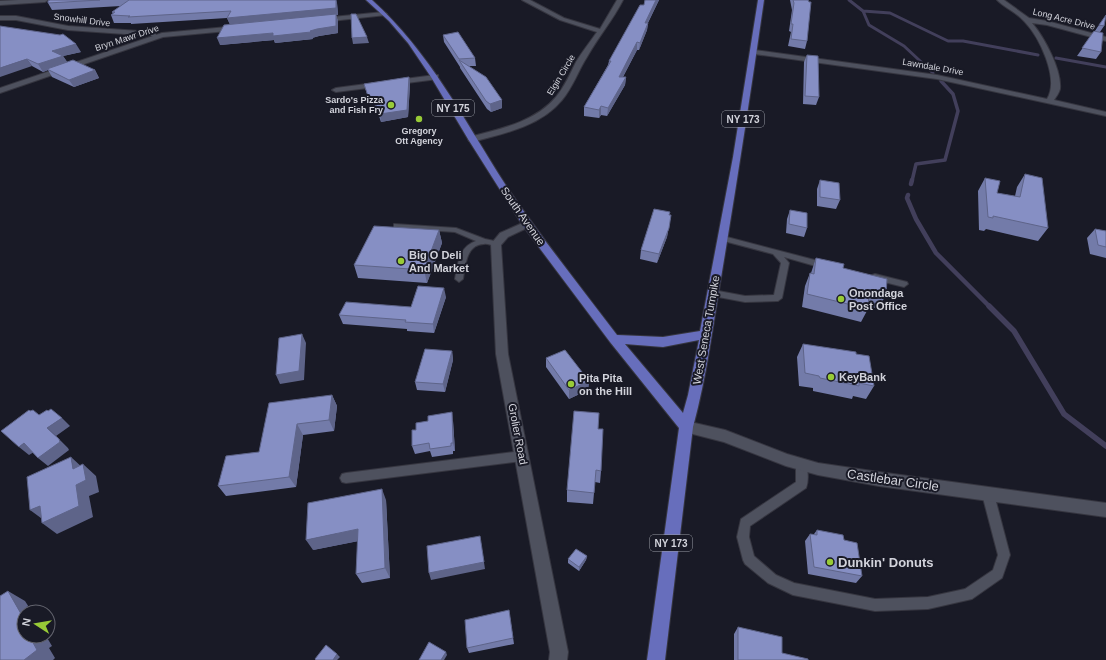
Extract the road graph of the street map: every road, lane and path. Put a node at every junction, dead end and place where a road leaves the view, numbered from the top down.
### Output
1 (45, 0) edge
2 (369, 0) edge
3 (525, 0) edge
4 (620, 0) edge
5 (761, 0) edge
6 (1000, 0) edge
7 (35, 1) edge
8 (0, 3) edge
9 (384, 14) junction
10 (0, 18) edge
11 (16, 18) junction
12 (1027, 20) junction
13 (313, 21) edge
14 (242, 27) edge
15 (601, 31) junction
16 (162, 35) junction
17 (1106, 39) edge
18 (754, 52) junction
19 (435, 77) junction
20 (336, 90) dead end
21 (0, 91) edge
22 (1050, 101) junction
23 (1106, 114) edge
24 (472, 139) junction
25 (527, 224) junction
26 (397, 226) edge
27 (723, 238) junction
28 (489, 242) junction
29 (776, 253) junction
30 (837, 268) edge
31 (866, 275) edge
32 (458, 279) dead end
33 (904, 284) dead end
34 (713, 293) junction
35 (706, 334) junction
36 (614, 338) junction
37 (686, 427) junction
38 (522, 456) junction
39 (801, 464) junction
40 (346, 478) dead end
41 (988, 494) junction
42 (1106, 510) edge
43 (558, 656) edge
44 (656, 660) edge

1 - 7 street
2 - 9 main road, South Avenue / NY 175
3 - 15 street
4 - 15 street, Elgin Circle
5 - 18 main road, West Seneca Turnpike / NY 173
6 - 12 street, Long Acre Drive
7 - 8 street
7 - 11 street
9 - 13 street
9 - 19 main road, South Avenue / NY 175
10 - 11 street, Snowhill Drive
11 - 16 street, Snowhill Drive
12 - 17 street, Long Acre Drive
12 - 22 street
14 - 16 street, Bryn Mawr Drive
15 - 24 street, Elgin Circle
16 - 21 street, Bryn Mawr Drive
18 - 22 street, Lawndale Drive
18 - 27 main road, West Seneca Turnpike / NY 173
19 - 20 street
19 - 24 main road, South Avenue / NY 175
22 - 23 street, Lawndale Drive
24 - 25 main road, South Avenue / NY 175
25 - 28 street
25 - 36 main road, South Avenue / NY 175
26 - 28 lane
27 - 29 lane
27 - 34 main road, West Seneca Turnpike / NY 173
28 - 32 lane
28 - 38 street, Grolier Road
29 - 30 lane
29 - 34 lane
31 - 33 lane
34 - 35 main road, West Seneca Turnpike / NY 173
35 - 36 main road
35 - 37 main road, West Seneca Turnpike / NY 173
36 - 37 main road, South Avenue / NY 175
37 - 39 street, Castlebar Circle
37 - 44 main road, West Seneca Turnpike / NY 173
38 - 40 lane
38 - 43 street, Grolier Road
39 - 41 street, Castlebar Circle
39 - 41 lane
41 - 42 street, Castlebar Circle

